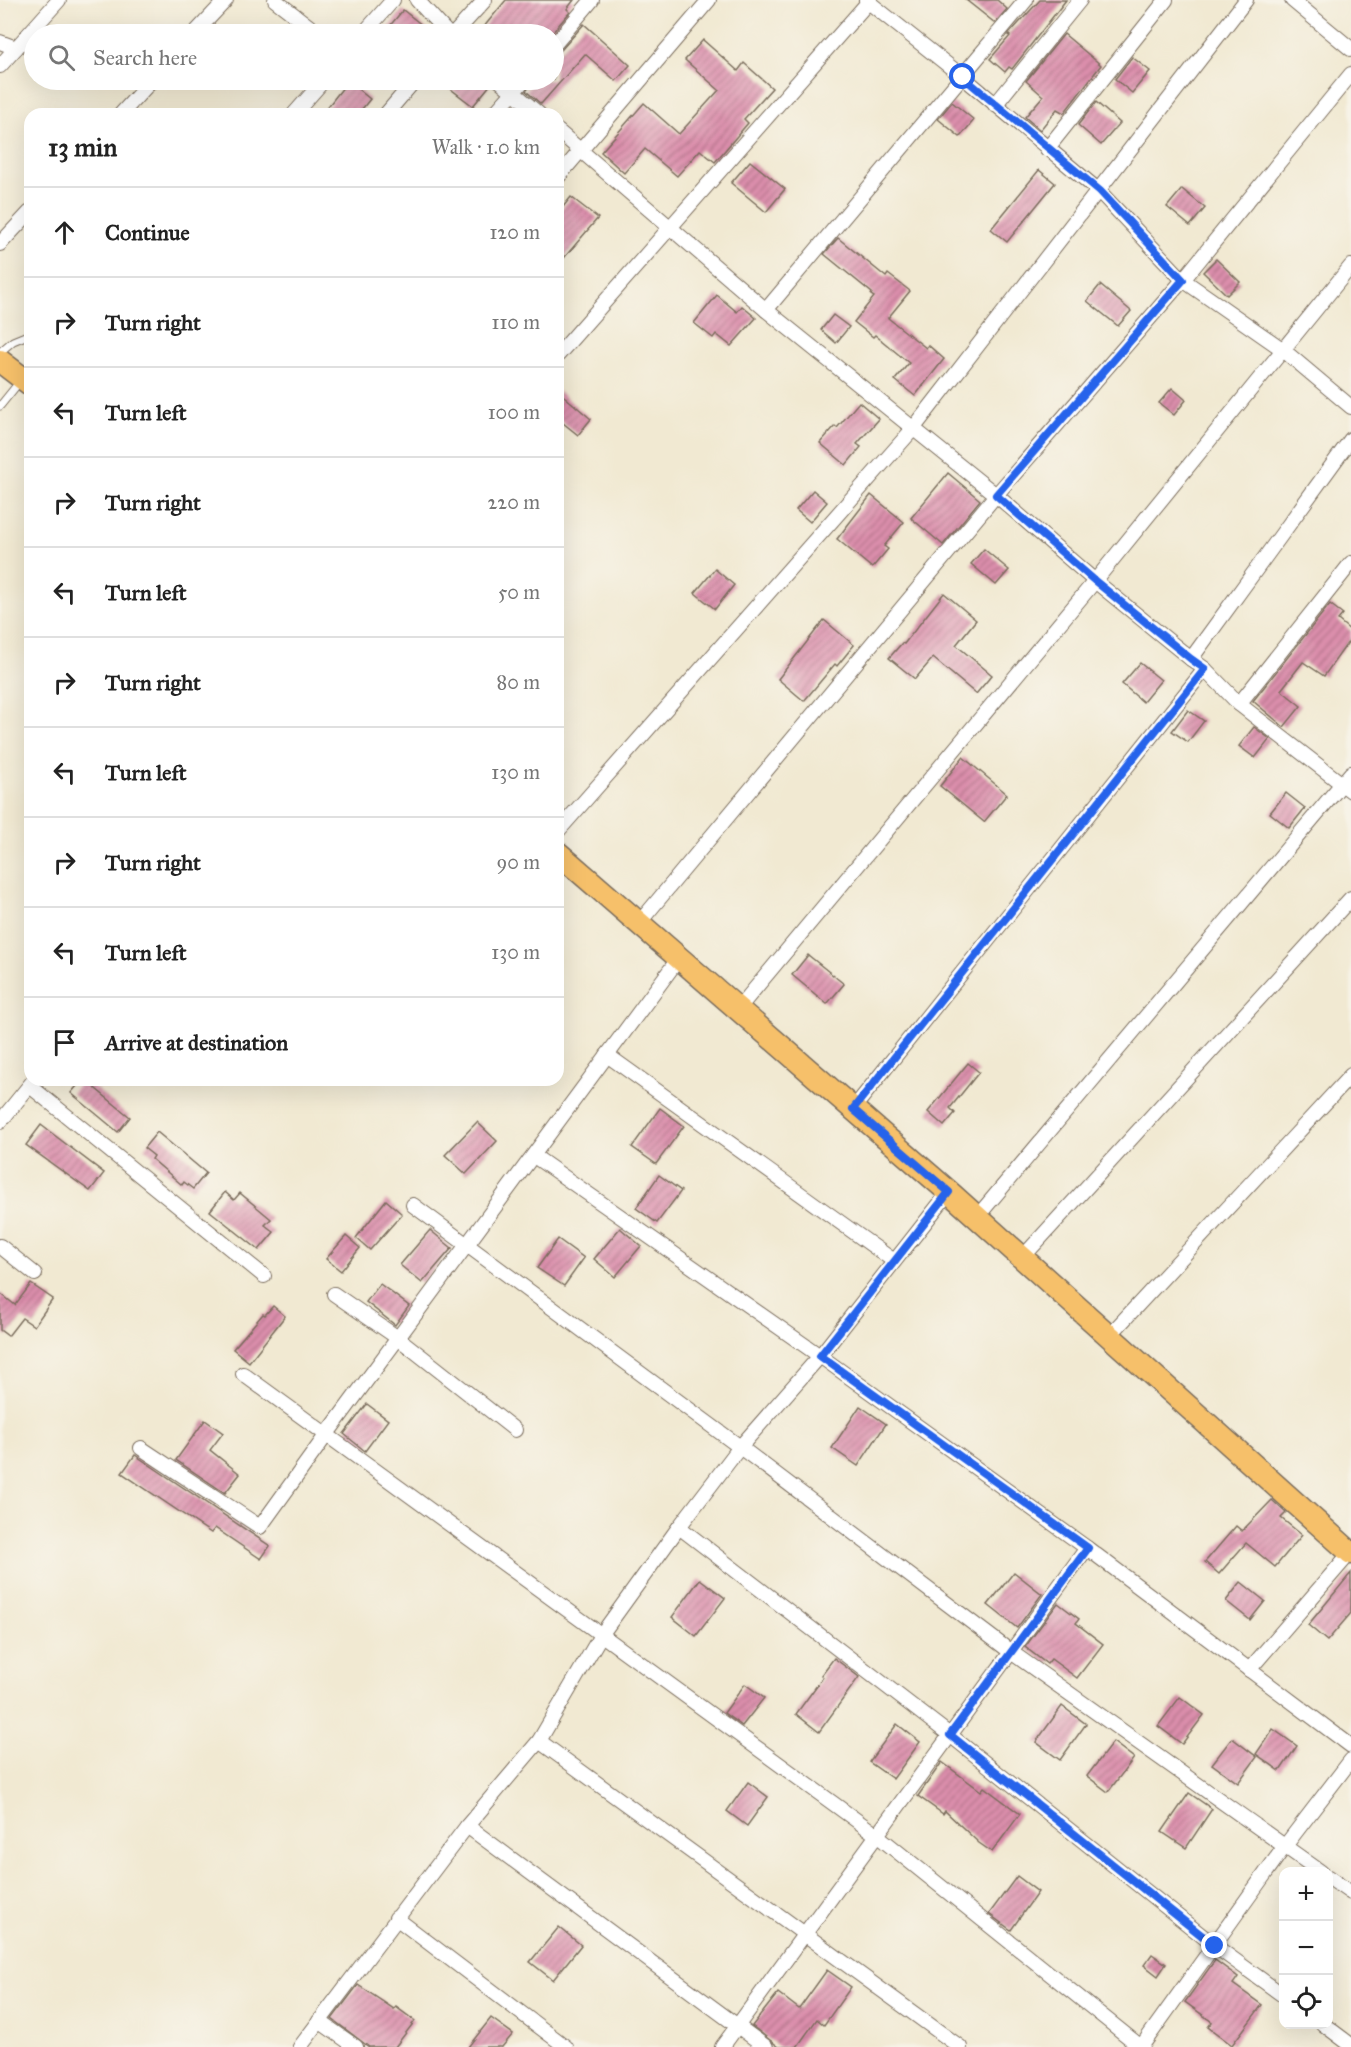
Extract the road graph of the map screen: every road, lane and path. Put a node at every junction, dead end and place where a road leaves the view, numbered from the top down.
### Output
1 (226, 0) edge
2 (275, 0) edge
3 (393, 0) edge
4 (417, 0) edge
5 (485, 0) edge
6 (592, 0) edge
7 (709, 0) edge
8 (1026, 0) edge
9 (1080, 0) edge
10 (1166, 0) edge
11 (1246, 0) edge
12 (1292, 0) edge
13 (868, 1) edge
14 (52, 2) edge
15 (35, 24) edge
16 (203, 24) edge
17 (306, 24) edge
18 (372, 24) edge
19 (439, 24) edge
20 (463, 24) edge
21 (564, 33) edge
22 (24, 38) edge
23 (0, 42) edge
24 (16, 48) junction
25 (1351, 49) edge
26 (0, 66) edge
27 (1351, 74) edge
28 (963, 77) junction
29 (144, 90) edge
30 (315, 90) edge
31 (406, 90) edge
32 (511, 90) edge
33 (513, 92) junction
34 (995, 105) junction
35 (127, 108) edge
36 (299, 108) edge
37 (391, 108) edge
38 (499, 108) edge
39 (532, 108) edge
40 (564, 136) edge
41 (1047, 149) junction
42 (581, 150) junction
43 (564, 170) edge
44 (1100, 191) junction
45 (24, 218) edge
46 (670, 228) junction
47 (0, 244) edge
48 (1351, 266) edge
49 (1183, 280) junction
50 (766, 310) junction
51 (24, 336) edge
52 (564, 348) edge
53 (1282, 349) junction
54 (0, 352) edge
55 (0, 361) edge
56 (24, 379) edge
57 (24, 383) edge
58 (0, 406) edge
59 (1351, 407) edge
60 (913, 429) junction
61 (1351, 439) edge
62 (996, 495) junction
63 (1351, 563) edge
64 (1095, 581) junction
65 (1191, 659) junction
66 (1205, 669) junction
67 (1239, 704) junction
68 (1351, 773) edge
69 (1347, 788) edge
70 (564, 824) edge
71 (564, 858) edge
72 (1351, 898) edge
73 (639, 923) junction
74 (679, 958) junction
75 (738, 1009) junction
76 (608, 1055) junction
77 (1351, 1075) edge
78 (30, 1086) edge
79 (36, 1086) edge
80 (853, 1109) junction
81 (0, 1122) edge
82 (534, 1156) junction
83 (949, 1192) junction
84 (413, 1205) dead end
85 (976, 1217) junction
86 (466, 1245) junction
87 (0, 1246) edge
88 (1022, 1258) junction
89 (894, 1261) junction
90 (35, 1274) dead end
91 (264, 1276) dead end
92 (334, 1294) dead end
93 (1109, 1336) junction
94 (398, 1338) junction
95 (820, 1356) junction
96 (243, 1374) dead end
97 (515, 1430) dead end
98 (327, 1434) junction
99 (740, 1447) junction
100 (141, 1448) dead end
101 (679, 1527) junction
102 (1088, 1548) junction
103 (1351, 1552) edge
104 (601, 1635) junction
105 (1011, 1652) junction
106 (1249, 1670) junction
107 (950, 1735) junction
108 (539, 1741) junction
109 (1351, 1746) edge
110 (1351, 1760) edge
111 (467, 1826) junction
112 (878, 1836) junction
113 (1285, 1846) junction
114 (1313, 1867) edge
115 (1333, 1880) edge
116 (1351, 1893) edge
117 (396, 1918) junction
118 (804, 1934) junction
119 (1215, 1946) junction
120 (1279, 1992) edge
121 (319, 2021) junction
122 (736, 2025) junction
123 (1329, 2029) edge
124 (1351, 2045) edge
125 (300, 2047) edge
126 (356, 2047) edge
127 (566, 2047) edge
128 (722, 2047) edge
129 (766, 2047) edge
130 (960, 2047) edge
131 (1141, 2047) edge

1 - 16 street
2 - 17 street
3 - 18 street
4 - 19 street
5 - 20 street
6 - 21 street
7 - 42 street
8 - 28 street
9 - 34 street
10 - 41 street
11 - 44 street
12 - 25 street
13 - 28 street
13 - 46 street
14 - 15 street
22 - 24 street
23 - 24 street
24 - 26 street
27 - 49 street
28 - 34 street
28 - 50 street
29 - 35 street
30 - 36 street
31 - 37 street
32 - 33 street
33 - 38 street
33 - 39 street
34 - 41 street
40 - 42 street
41 - 44 street
42 - 43 street
42 - 46 street
44 - 49 street
44 - 60 street
45 - 47 street
46 - 50 street
46 - 52 street
48 - 53 street
49 - 53 street
49 - 62 street
50 - 60 street
51 - 54 lane
53 - 59 street
53 - 64 street
55 - 56 main road
57 - 58 lane
60 - 62 street
60 - 70 street
61 - 65 street
62 - 64 street
62 - 73 street
63 - 67 street
64 - 65 street
64 - 75 street
65 - 66 street
66 - 67 street
66 - 80 street
67 - 69 street
68 - 69 street
69 - 85 street
71 - 73 main road
72 - 88 street
73 - 74 main road
74 - 75 main road
74 - 76 street
75 - 80 main road
76 - 82 street
76 - 89 street
77 - 93 street
78 - 81 street
79 - 91 street
80 - 83 main road
82 - 86 street
82 - 95 street
83 - 85 main road
83 - 89 street
84 - 86 street
85 - 88 main road
86 - 94 street
86 - 99 street
87 - 90 street
88 - 93 main road
89 - 95 street
92 - 94 street
93 - 103 main road
94 - 97 street
94 - 98 street
95 - 99 street
95 - 102 street
96 - 98 street
98 - 100 street
98 - 104 street
99 - 101 street
99 - 105 street
101 - 104 street
101 - 107 street
102 - 105 street
102 - 106 street
103 - 106 street
104 - 108 street
104 - 112 street
105 - 107 street
105 - 113 street
106 - 109 street
107 - 112 street
107 - 119 street
108 - 111 street
108 - 118 street
110 - 113 street
111 - 117 street
111 - 122 street
112 - 118 street
112 - 131 street
113 - 114 street
113 - 119 street
115 - 116 street
117 - 121 street
117 - 127 street
118 - 122 street
118 - 130 street
119 - 120 street
119 - 131 street
121 - 125 street
121 - 126 street
122 - 128 street
122 - 129 street
123 - 124 street

